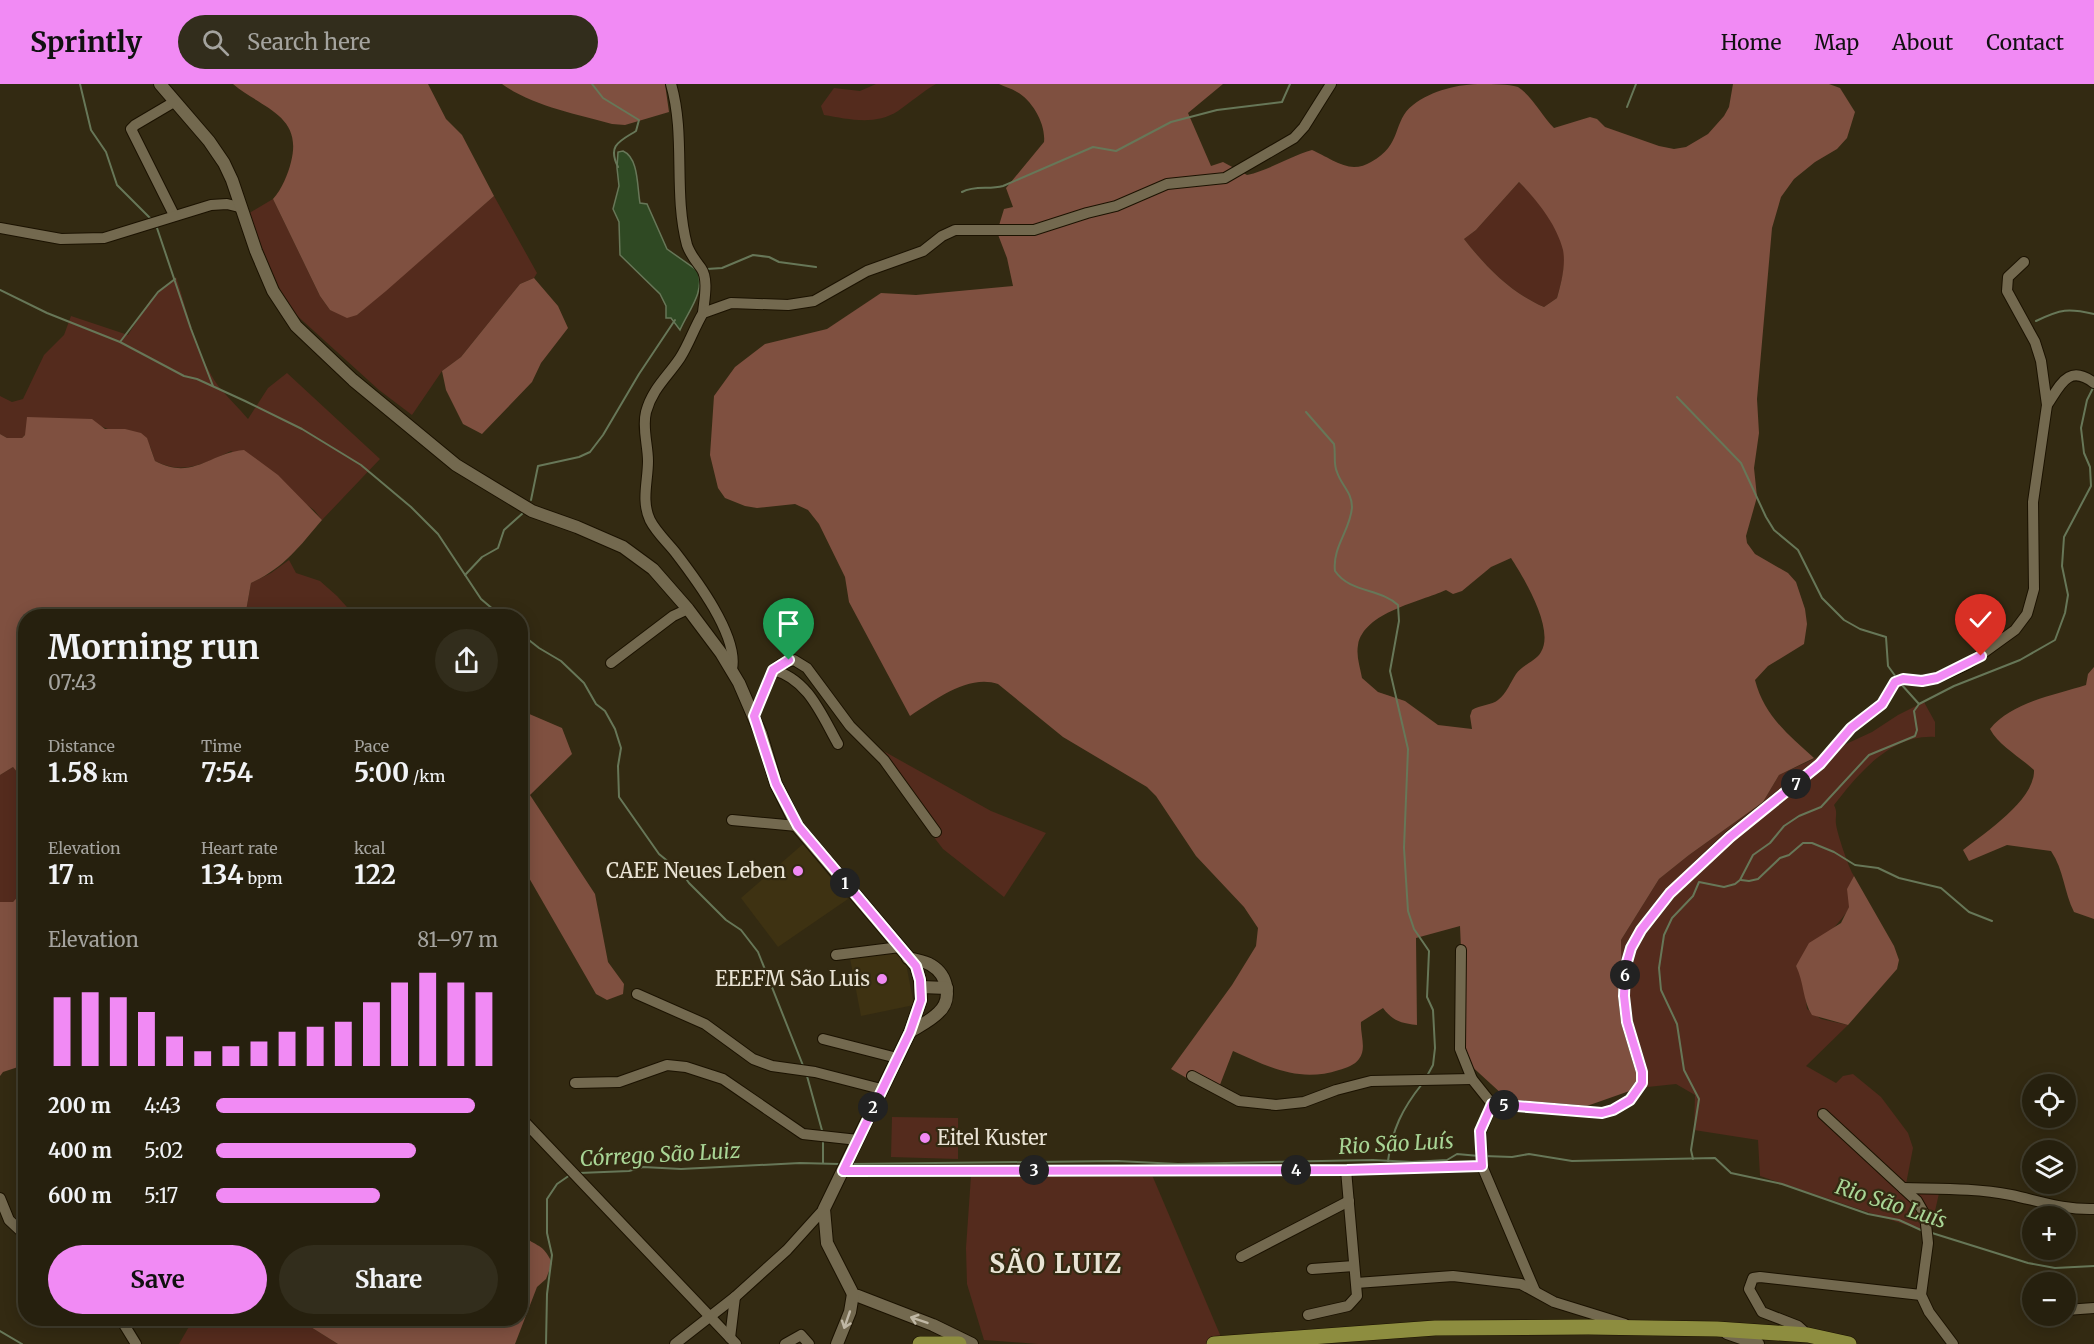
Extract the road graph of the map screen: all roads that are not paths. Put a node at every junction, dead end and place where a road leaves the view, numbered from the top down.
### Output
1 (160, 84) edge
2 (671, 84) edge
3 (1331, 84) edge
4 (174, 102) junction
5 (239, 207) junction
6 (174, 215) junction
7 (0, 228) edge
8 (2024, 262) dead end
9 (703, 313) junction
10 (2094, 383) edge
11 (2047, 405) junction
12 (688, 609) junction
13 (611, 663) dead end
14 (732, 669) junction
15 (773, 670) junction
16 (754, 716) junction
17 (838, 744) dead end
18 (732, 820) dead end
19 (798, 826) junction
20 (936, 831) dead end
21 (1461, 950) dead end
22 (904, 952) junction
23 (836, 955) dead end
24 (921, 987) junction
25 (947, 988) junction
26 (637, 994) dead end
27 (920, 1005) junction
28 (941, 1010) junction
29 (910, 1032) junction
30 (823, 1038) dead end
31 (897, 1059) junction
32 (1192, 1076) dead end
33 (1472, 1079) junction
34 (575, 1083) dead end
35 (881, 1089) junction
36 (1492, 1104) junction
37 (1823, 1114) dead end
38 (528, 1129) edge
39 (856, 1145) junction
40 (1482, 1161) junction
41 (844, 1170) junction
42 (1347, 1170) junction
43 (1903, 1188) junction
44 (0, 1198) edge
45 (1349, 1201) junction
46 (824, 1209) junction
47 (2094, 1209) edge
48 (18, 1228) edge
49 (1241, 1257) dead end
50 (1354, 1266) junction
51 (1312, 1269) dead end
52 (1356, 1283) junction
53 (1535, 1291) junction
54 (853, 1294) junction
55 (1921, 1295) junction
56 (735, 1297) junction
57 (2094, 1308) edge
58 (2076, 1309) edge
59 (1308, 1315) dead end
60 (711, 1317) junction
61 (125, 1326) edge
62 (1636, 1327) junction
63 (1717, 1329) junction
64 (1808, 1335) junction
65 (733, 1341) edge
66 (136, 1344) edge
67 (675, 1344) edge
68 (785, 1344) edge
69 (809, 1344) edge
70 (837, 1344) edge
71 (920, 1344) edge
72 (959, 1344) edge
73 (972, 1344) edge
74 (1214, 1344) edge
75 (1758, 1344) edge
76 (1849, 1344) edge
77 (1953, 1344) edge

1 - 4 street
2 - 9 street
3 - 9 street
4 - 5 street
4 - 6 street
5 - 6 street
5 - 12 street
6 - 7 street
8 - 11 street
9 - 14 street
10 - 11 street
11 - 36 street
12 - 13 street
12 - 14 street
14 - 16 street
15 - 16 street
15 - 17 street
15 - 20 street
16 - 19 street
18 - 19 street
19 - 22 street
21 - 33 street
22 - 23 street
22 - 24 street
22 - 25 street
24 - 25 street
24 - 27 street
25 - 28 street
26 - 35 street
27 - 28 street
27 - 29 street
28 - 29 street
29 - 31 street
30 - 31 street
31 - 35 street
32 - 33 street
33 - 36 street
34 - 39 street
35 - 39 street
36 - 40 street
37 - 43 street
38 - 60 street
39 - 41 street
40 - 42 street
40 - 53 street
41 - 42 street
41 - 46 street
42 - 45 street
43 - 47 street
43 - 55 street
44 - 48 street
45 - 49 street
45 - 50 street
46 - 54 street
46 - 56 street
50 - 51 street
50 - 52 street
52 - 53 street
52 - 59 street
53 - 62 street
54 -> 70 street
73 -> 54 street
55 - 64 street
55 - 77 street
56 - 60 street
56 - 65 street
57 - 58 street
60 - 65 street
60 - 67 street
61 - 66 street
62 - 63 main road
62 - 74 main road
63 - 64 main road
63 - 75 street
64 - 76 main road
68 - 69 street
71 - 72 main road

